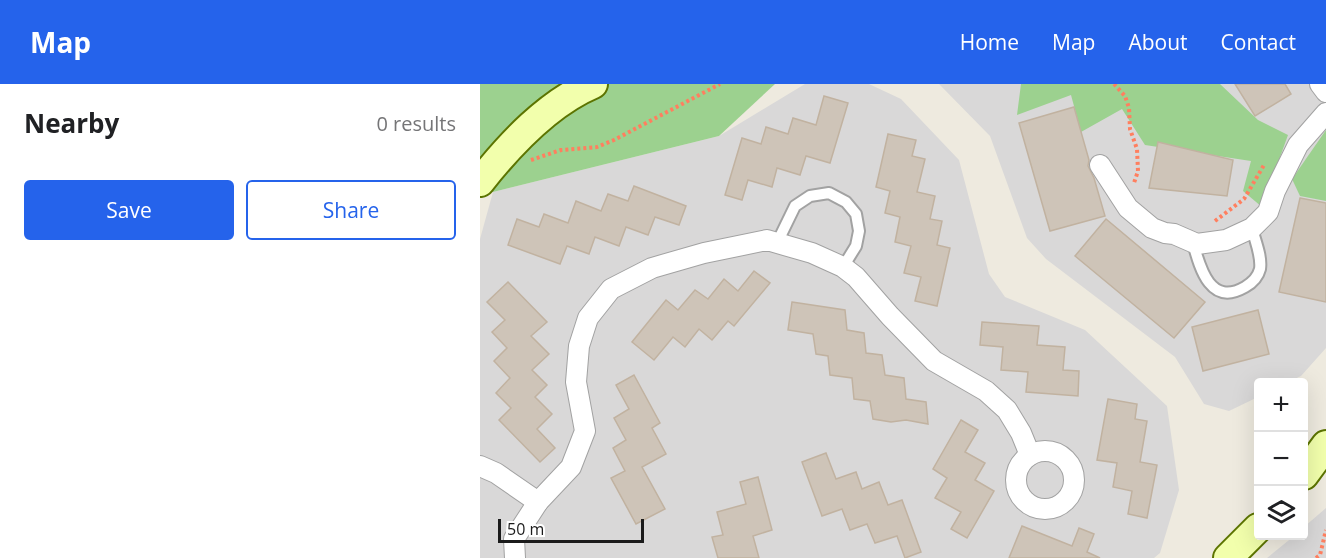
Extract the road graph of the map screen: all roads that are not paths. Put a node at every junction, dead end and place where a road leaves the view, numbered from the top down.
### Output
1 (593, 84) edge
2 (1320, 84) edge
3 (1326, 92) edge
4 (1326, 113) edge
5 (1100, 165) dead end
6 (480, 182) edge
7 (1252, 228) junction
8 (777, 243) junction
9 (1193, 243) junction
10 (843, 267) junction
11 (1326, 445) edge
12 (1030, 455) dead end
13 (480, 466) edge
14 (1308, 470) edge
15 (538, 502) junction
16 (1254, 532) edge
17 (515, 558) edge
18 (1228, 558) edge

1 - 6 street
2 - 3 street
4 - 7 street
5 - 9 street
7 - 9 street
7 - 9 lane
8 - 10 street
8 - 10 lane
8 - 15 street
10 - 12 street
11 - 14 street
13 - 15 street
15 - 17 street
16 - 18 street

